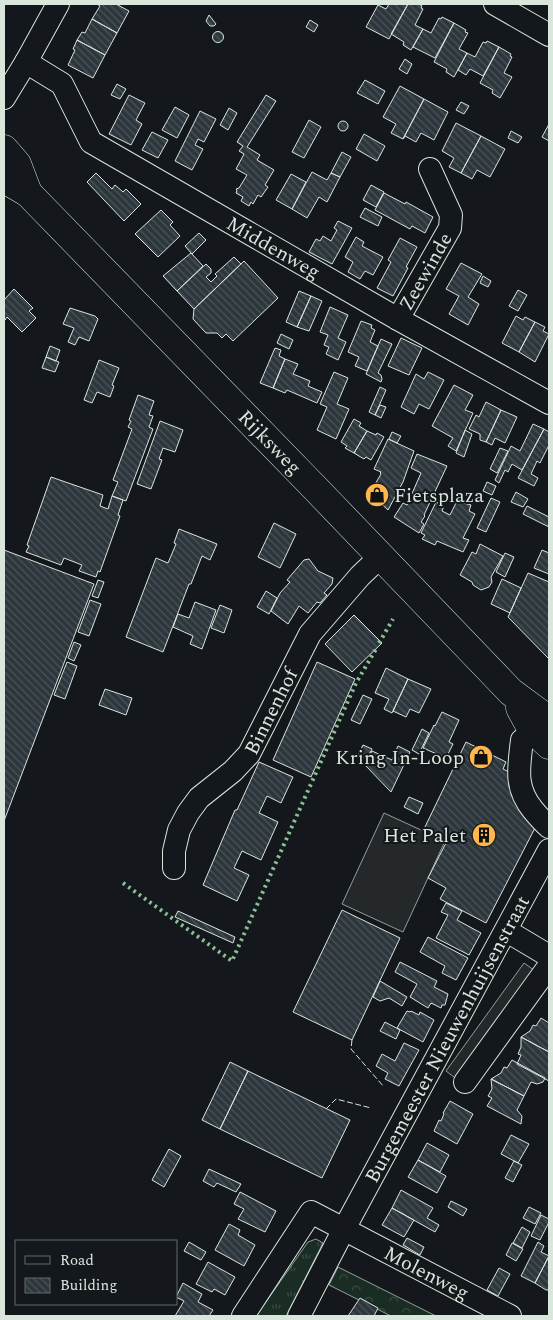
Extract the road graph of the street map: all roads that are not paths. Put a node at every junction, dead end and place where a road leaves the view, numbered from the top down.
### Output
1 (58, 4) edge
2 (495, 4) edge
3 (549, 35) edge
4 (26, 62) junction
5 (4, 98) edge
6 (4, 149) edge
7 (430, 169) dead end
8 (4, 179) edge
9 (28, 192) junction
10 (398, 319) junction
11 (549, 403) edge
12 (381, 556) junction
13 (511, 692) junction
14 (549, 720) edge
15 (522, 740) dead end
16 (549, 746) edge
17 (549, 827) edge
18 (549, 850) edge
19 (174, 868) dead end
20 (507, 931) junction
21 (549, 956) edge
22 (549, 966) edge
23 (465, 1082) dead end
24 (344, 1229) junction
25 (243, 1316) edge
26 (299, 1316) edge
27 (510, 1316) edge

1 - 4 street
2 - 3 street
4 - 5 street
4 - 10 street, Middenweg
6 - 9 main road, Rijksweg
7 - 10 street, Zeewinde
8 - 9 main road, Rijksweg
9 - 12 main road, Rijksweg
10 - 11 street, Middenweg
12 - 13 main road, Rijksweg
12 - 19 street, Binnenhof
13 - 14 main road, Rijksweg
13 - 16 main road, Rijksweg
15 - 17 street
18 - 20 street, Burgemeester Nieuwenhuijsenstraat
20 - 21 street
20 - 24 street, Burgemeester Nieuwenhuijsenstraat
22 - 23 street
24 - 25 street
24 - 26 street, Burgemeester Nieuwenhuijsenstraat
24 - 27 street, Molenweg

